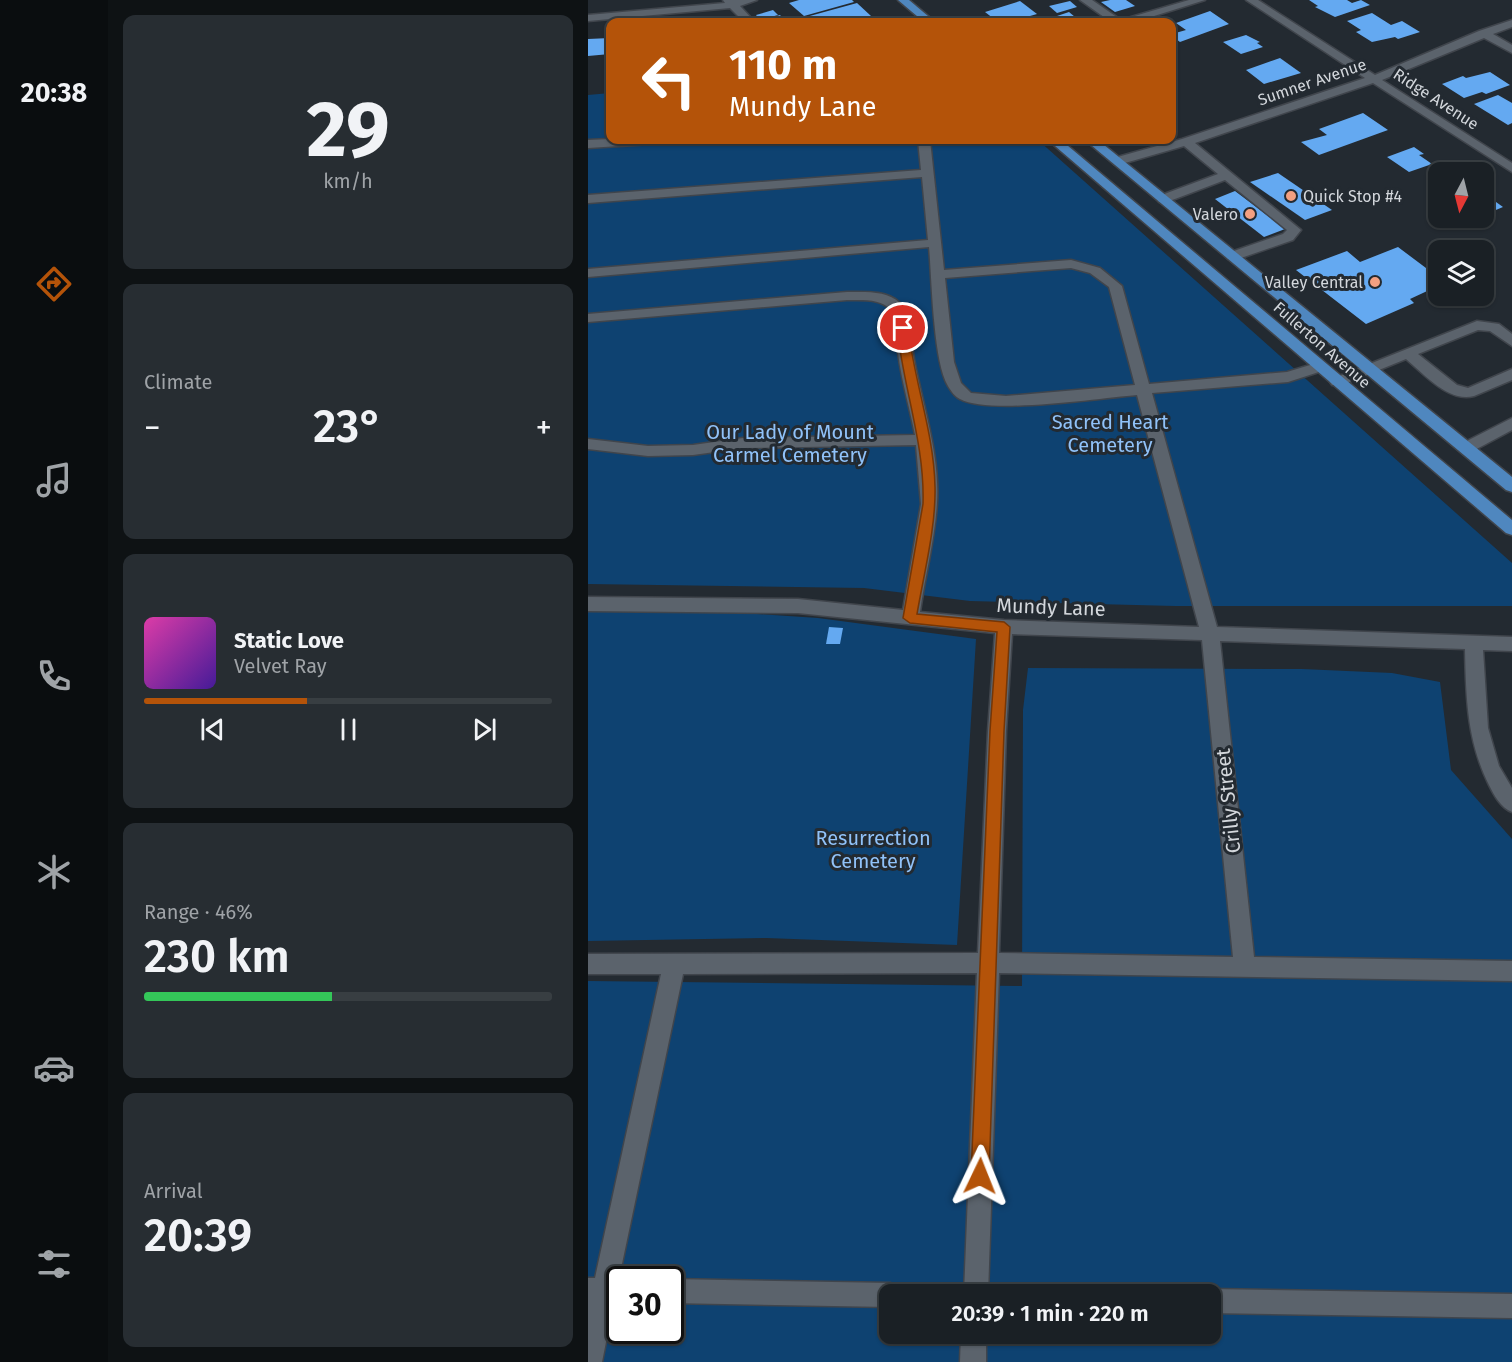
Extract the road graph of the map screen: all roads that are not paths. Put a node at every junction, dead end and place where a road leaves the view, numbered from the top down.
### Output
1 (752, 0) edge
2 (903, 0) edge
3 (1084, 0) edge
4 (1200, 0) edge
5 (1251, 0) edge
6 (730, 3) edge
7 (588, 18) edge
8 (746, 18) edge
9 (925, 18) edge
10 (1111, 18) edge
11 (1139, 18) edge
12 (1512, 23) edge
13 (1483, 33) junction
14 (1512, 50) edge
15 (1374, 79) junction
16 (1186, 142) junction
17 (606, 143) edge
18 (588, 144) edge
19 (924, 144) edge
20 (1059, 144) edge
21 (1096, 144) edge
22 (1118, 161) junction
23 (1512, 168) edge
24 (927, 173) junction
25 (1227, 175) junction
26 (588, 199) edge
27 (1163, 199) junction
28 (934, 243) junction
29 (1233, 256) junction
30 (588, 273) edge
31 (937, 275) junction
32 (588, 318) edge
33 (1512, 341) edge
34 (1409, 354) junction
35 (1320, 367) junction
36 (1370, 370) junction
37 (1512, 374) edge
38 (1337, 382) junction
39 (1144, 389) junction
40 (1512, 423) edge
41 (924, 440) junction
42 (588, 444) edge
43 (1466, 448) junction
44 (1512, 486) edge
45 (1512, 530) edge
46 (588, 604) edge
47 (910, 618) junction
48 (1004, 627) junction
49 (1210, 634) junction
50 (1474, 644) junction
51 (1512, 644) edge
52 (1512, 804) edge
53 (987, 963) junction
54 (588, 964) edge
55 (674, 964) junction
56 (1245, 968) junction
57 (1512, 971) edge
58 (975, 1284) edge
59 (604, 1290) edge
60 (684, 1291) edge
61 (879, 1295) edge
62 (1221, 1301) edge
63 (1512, 1306) edge
64 (974, 1344) edge
65 (589, 1362) edge
66 (973, 1362) edge

1 - 6 street
2 - 9 main road
3 - 10 street
4 - 11 street
5 - 15 street, Ridge Avenue
6 - 7 street
6 - 8 street
12 - 13 street, Sumner Avenue
13 - 14 street
13 - 15 street, Sumner Avenue
15 - 16 street, Sumner Avenue
15 - 23 street, Ridge Avenue
16 - 22 street, Sumner Avenue
16 - 25 street
17 - 18 street
19 - 24 street
20 - 35 main road, Fullerton Avenue
21 - 22 main road, Fullerton Avenue
22 - 27 main road, Fullerton Avenue
24 - 26 street
24 - 28 street
25 - 27 street
25 - 29 street
27 - 29 main road, Fullerton Avenue
28 - 30 street
28 - 31 street
29 - 36 main road, Fullerton Avenue
31 - 39 street, Crilly Street
31 - 39 street
32 - 41 street
33 - 34 street
34 - 36 street
34 - 37 street
35 - 38 main road, Fullerton Avenue
35 - 39 street
36 - 38 street
36 - 43 main road, Fullerton Avenue
38 - 45 main road, Fullerton Avenue
39 - 49 street, Crilly Street
40 - 43 street
41 - 42 street
41 - 47 street
43 - 44 main road, Fullerton Avenue
46 - 47 street, Mundy Lane
47 - 48 street, Mundy Lane
48 - 49 street, Mundy Lane
48 - 53 street
49 - 50 street, Mundy Lane
49 - 56 street, Crilly Street
50 - 51 street, Mundy Lane
50 - 52 street
53 - 55 street
53 - 56 street
53 - 58 street
54 - 55 street
55 - 59 street
56 - 57 street
59 - 65 street
60 - 61 street
62 - 63 street
64 - 66 street

